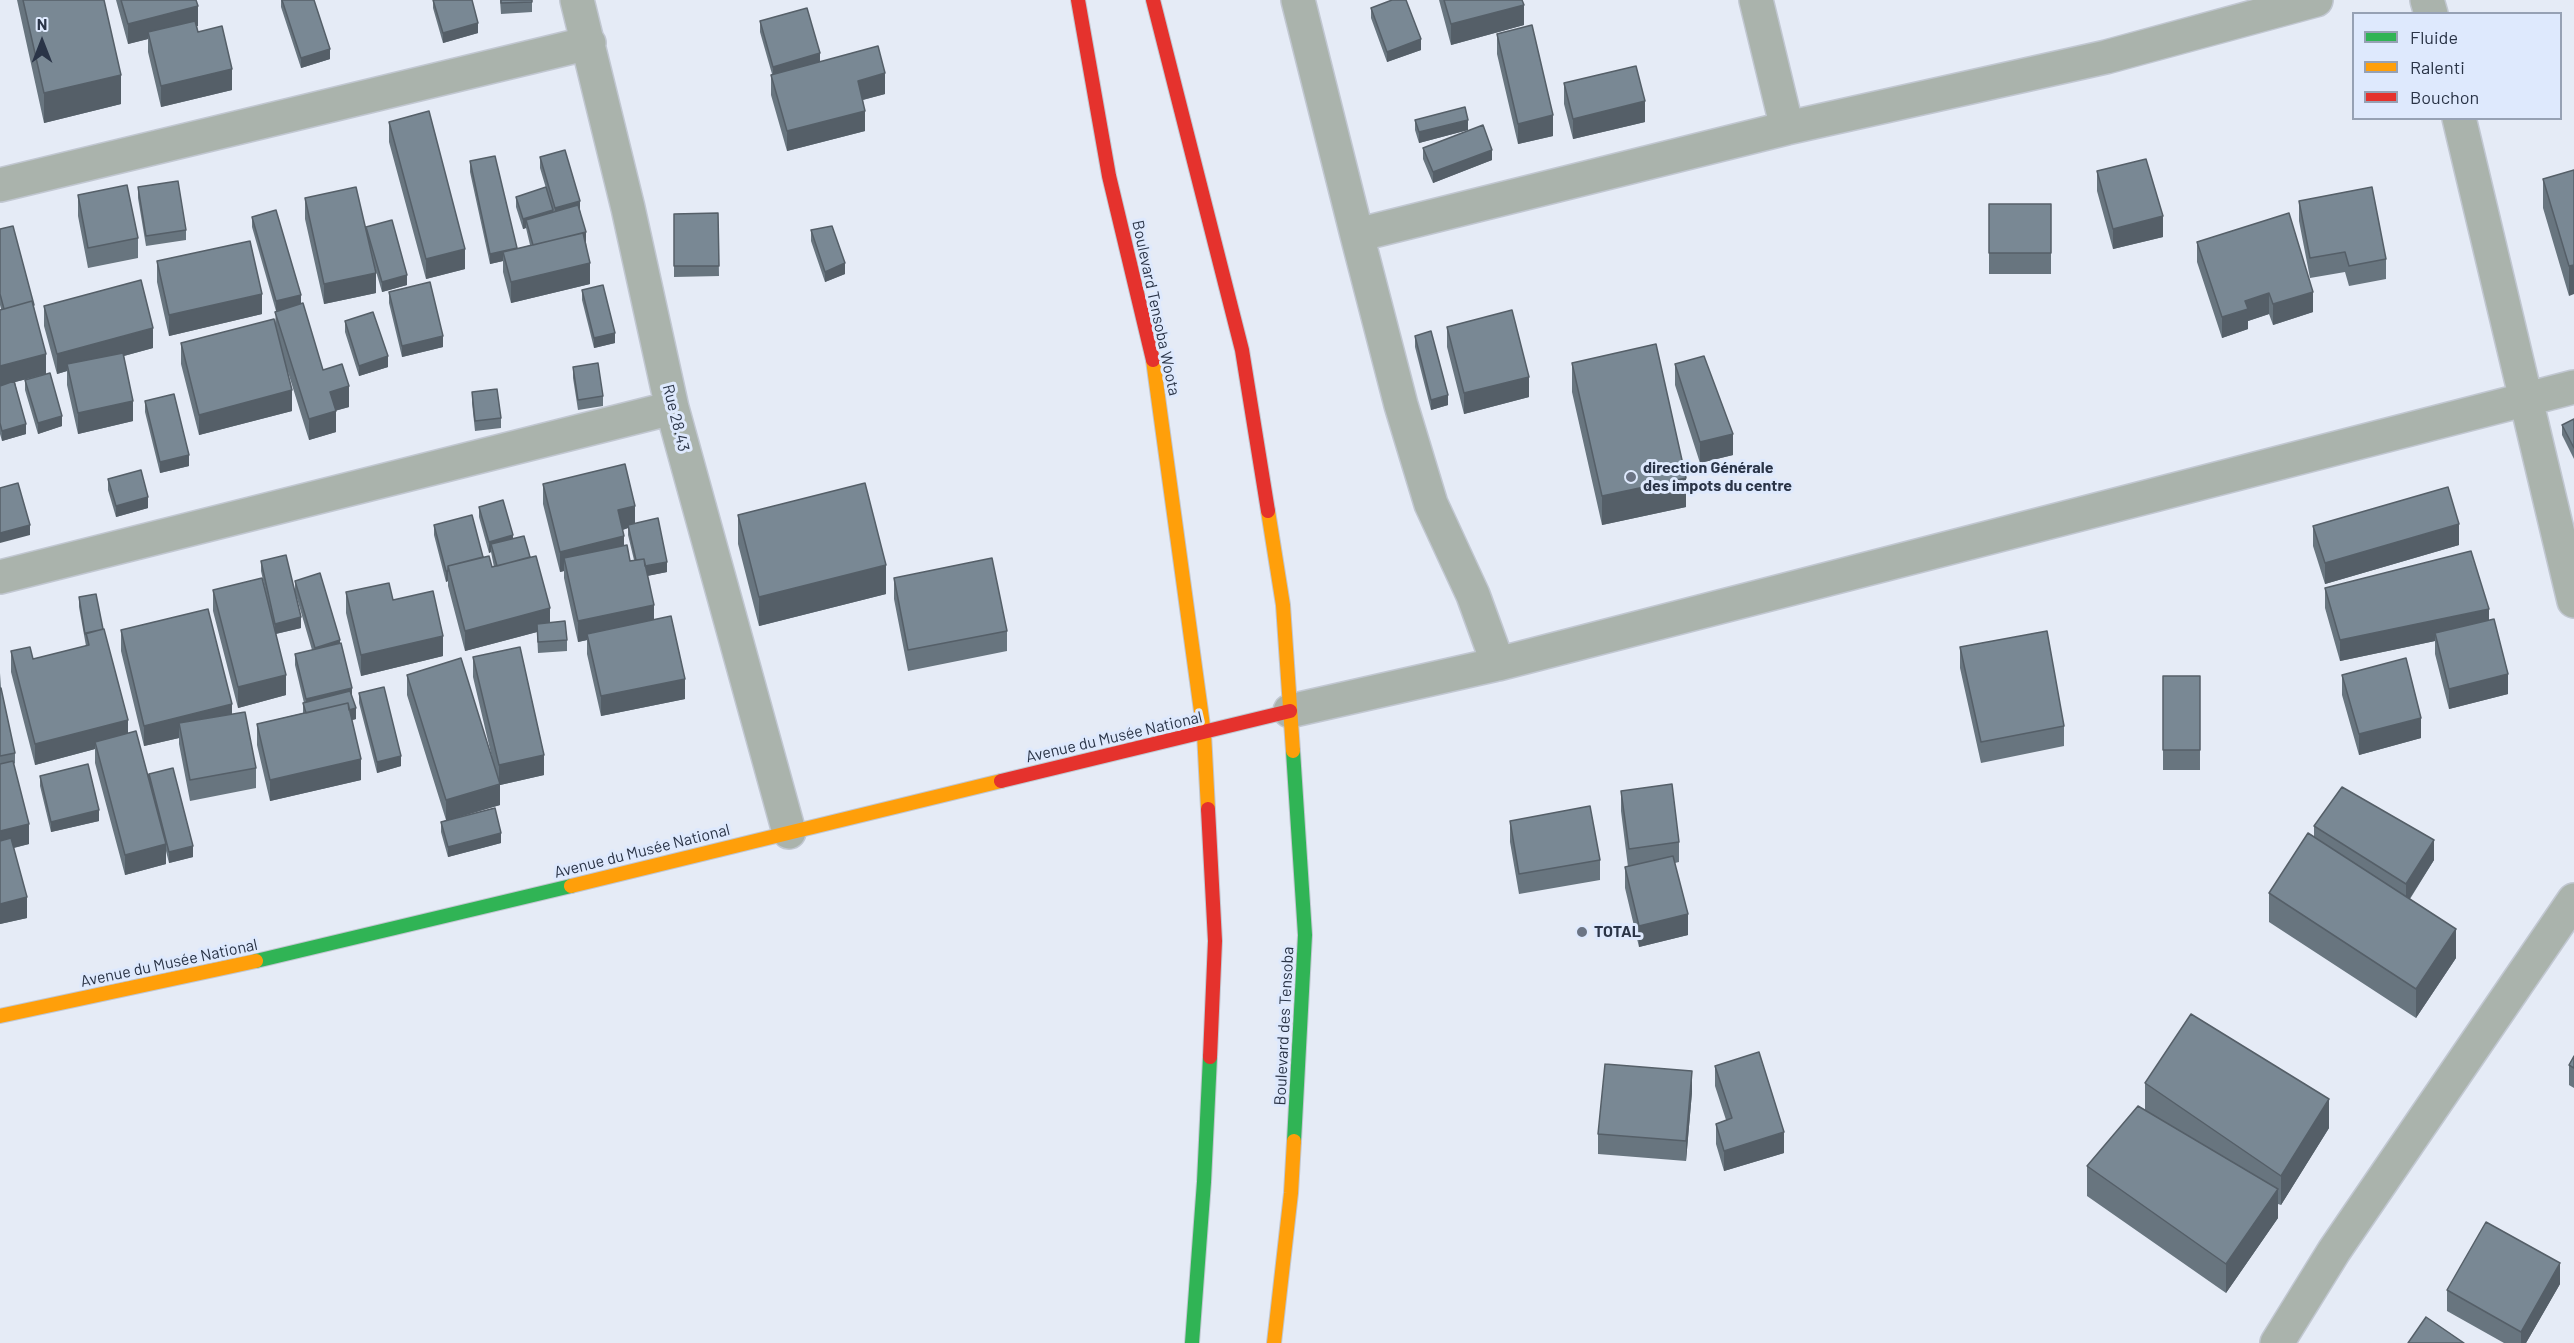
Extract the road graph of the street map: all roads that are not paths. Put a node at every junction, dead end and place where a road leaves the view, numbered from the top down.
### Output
1 (578, 0) edge
2 (1078, 0) edge
3 (1153, 0) edge
4 (1298, 0) edge
5 (1756, 0) edge
6 (2316, 0) edge
7 (589, 43) junction
8 (2459, 120) edge
9 (1787, 128) junction
10 (0, 185) edge
11 (1357, 235) junction
12 (2574, 387) edge
13 (2527, 398) junction
14 (672, 408) junction
15 (0, 577) edge
16 (2574, 601) edge
17 (1498, 664) junction
18 (1290, 711) junction
19 (1204, 733) junction
20 (789, 832) junction
21 (2574, 900) edge
22 (0, 1016) edge
23 (1192, 1343) edge
24 (1274, 1343) edge
25 (2277, 1343) edge

1 - 7 street, Rue 28.43
2 - 19 main road, Boulevard Tensoba Woota
3 - 18 main road
4 - 11 street
5 - 9 street
6 - 9 street
7 - 10 street
7 - 14 street, Rue 28.43
8 - 13 street
9 - 11 street
11 - 17 street
12 - 13 street
13 - 16 street
13 - 17 street
14 - 15 street
14 - 20 street, Rue 28.43
17 - 18 street
18 - 19 main road, Avenue du Musée National
18 - 24 main road, Boulevard des Tensoba
19 - 20 main road, Avenue du Musée National
19 - 23 main road
20 - 22 main road, Avenue du Musée National
21 - 25 street

